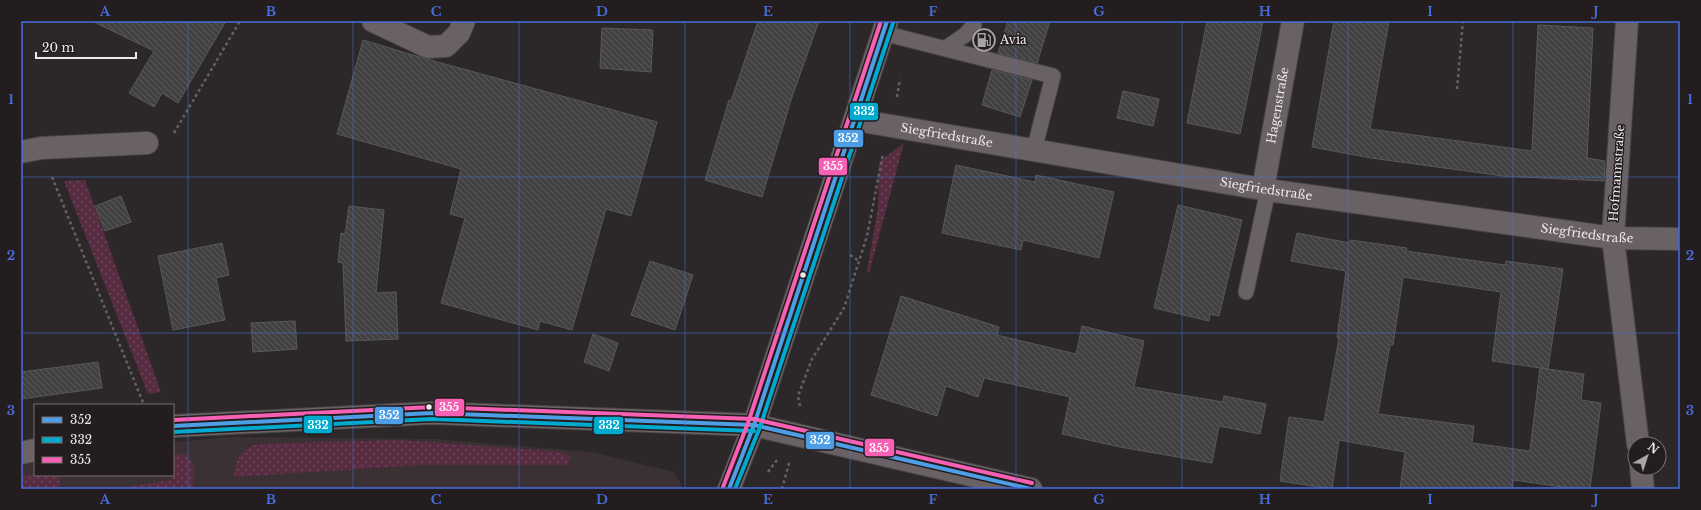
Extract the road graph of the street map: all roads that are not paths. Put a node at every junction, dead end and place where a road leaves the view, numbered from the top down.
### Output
1 (373, 21) edge
2 (1293, 21) edge
3 (1628, 21) edge
4 (974, 25) dead end
5 (461, 27) edge
6 (885, 27) edge
7 (946, 48) junction
8 (856, 120) junction
9 (147, 143) road end
10 (31, 150) edge
11 (1034, 150) junction
12 (1266, 189) junction
13 (1613, 238) junction
14 (1680, 239) edge
15 (1246, 292) dead end
16 (754, 424) junction
17 (174, 426) edge
18 (1637, 436) edge
19 (34, 450) edge
20 (21, 453) edge
21 (1642, 476) edge
22 (729, 489) edge
23 (1031, 489) edge
24 (1643, 489) edge

1 - 5 street
2 - 12 street, Hagenstraße
3 - 13 street, Hofmannstraße
4 - 7 lane
6 - 7 lane
6 - 8 street
7 - 11 lane
8 - 11 street, Siegfriedstraße
8 - 16 street
9 - 10 street
11 - 12 street, Siegfriedstraße
12 - 13 street, Siegfriedstraße
12 - 15 lane
13 - 14 street, Siegfriedstraße
13 - 18 street, Hofmannstraße
16 - 17 street
16 - 22 street
16 - 23 street
19 - 20 street
21 - 24 street

